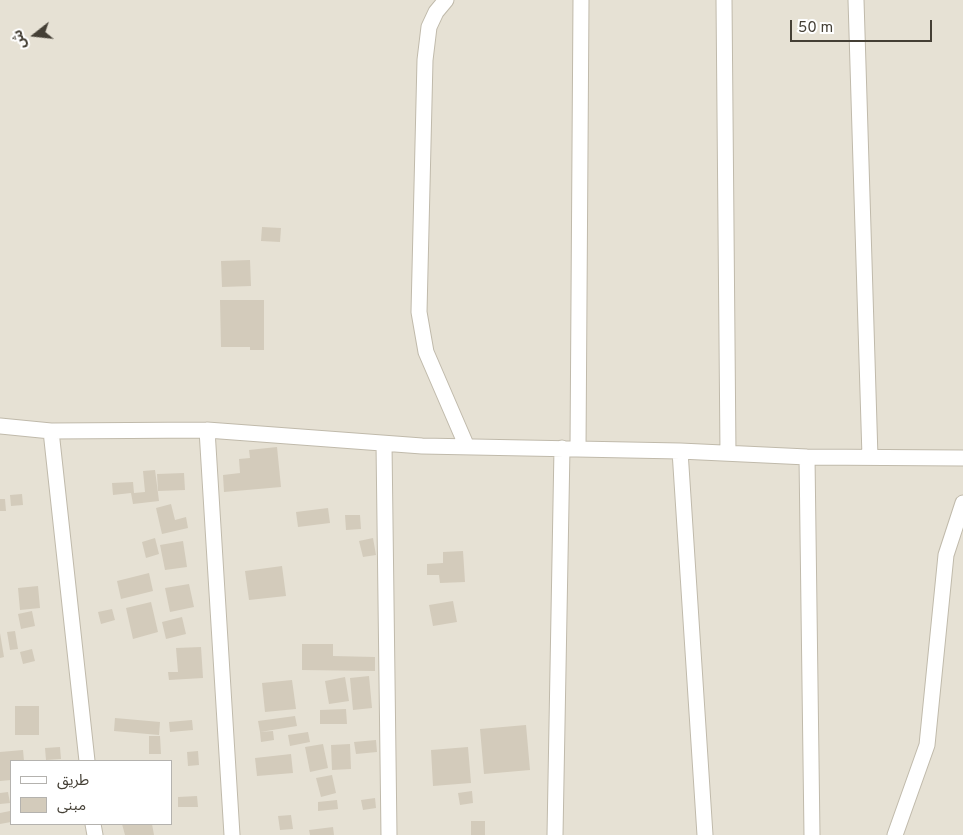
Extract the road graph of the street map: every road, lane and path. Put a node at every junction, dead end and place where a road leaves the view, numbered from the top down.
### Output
1 (446, 0) edge
2 (581, 0) edge
3 (724, 0) edge
4 (856, 0) edge
5 (0, 426) edge
6 (207, 430) junction
7 (51, 431) junction
8 (384, 444) junction
9 (467, 447) junction
10 (562, 448) junction
11 (578, 448) junction
12 (680, 451) junction
13 (728, 453) junction
14 (807, 457) junction
15 (870, 457) junction
16 (963, 458) edge
17 (963, 503) edge
18 (87, 760) edge
19 (232, 835) edge
20 (390, 835) edge
21 (555, 835) edge
22 (705, 835) edge
23 (812, 835) edge
24 (895, 835) edge

1 - 9 street
2 - 11 street
3 - 13 street
4 - 15 street
5 - 7 street
6 - 7 street
6 - 8 street
6 - 19 street
7 - 18 street
8 - 9 street
8 - 20 street
9 - 10 street
10 - 11 street
10 - 21 street
11 - 12 street
12 - 13 street
12 - 22 street
13 - 14 street
14 - 15 street
14 - 23 street
15 - 16 street
17 - 24 street

